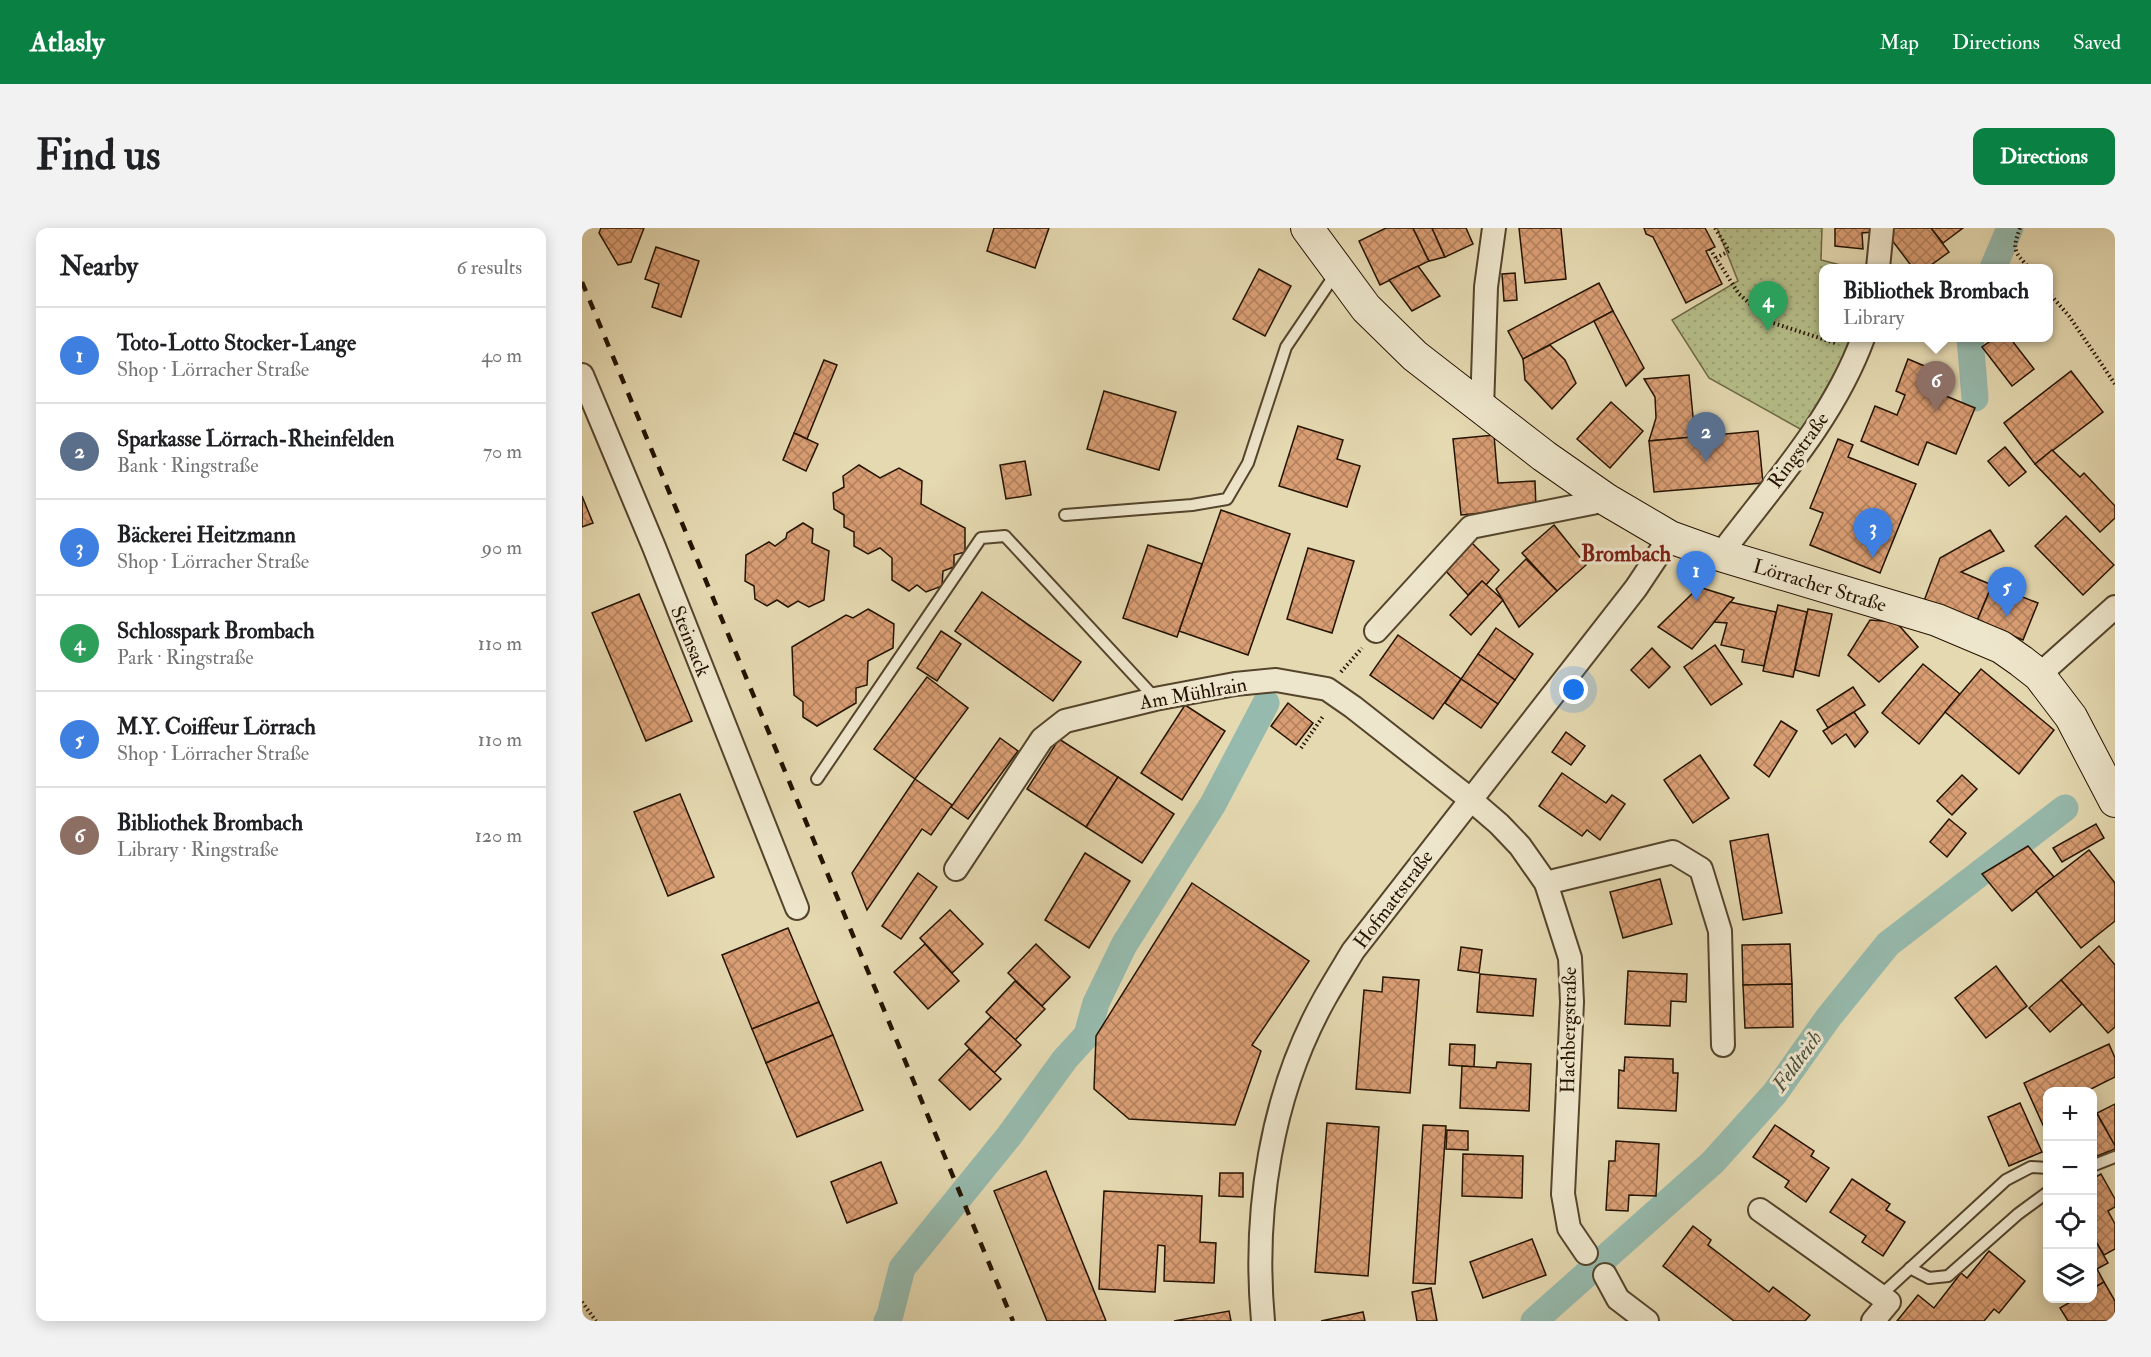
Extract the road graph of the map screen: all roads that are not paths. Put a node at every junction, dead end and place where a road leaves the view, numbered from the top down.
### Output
1 (1307, 228) edge
2 (1494, 228) edge
3 (1882, 228) edge
4 (1878, 264) edge
5 (1337, 270) junction
6 (1861, 344) edge
7 (582, 375) edge
8 (1482, 409) junction
9 (1607, 500) junction
10 (1065, 515) dead end
11 (1670, 537) junction
12 (1720, 555) junction
13 (2115, 607) edge
14 (1376, 631) road end
15 (2039, 675) junction
16 (1155, 699) junction
17 (816, 779) dead end
18 (1470, 799) junction
19 (2115, 801) edge
20 (956, 869) dead end
21 (1546, 883) junction
22 (797, 908) dead end
23 (1723, 1045) dead end
24 (2115, 1157) edge
25 (2097, 1164) edge
26 (2043, 1168) edge
27 (2044, 1195) edge
28 (1760, 1210) dead end
29 (1586, 1253) dead end
30 (1910, 1268) junction
31 (1605, 1275) dead end
32 (1880, 1296) junction
33 (1263, 1321) edge
34 (1647, 1321) edge
35 (1873, 1321) edge

1 - 5 main road, Lörracher Straße
2 - 8 street
3 - 4 street
5 - 8 main road, Lörracher Straße
5 - 10 lane
6 - 12 street, Ringstraße
7 - 22 street, Steinsack
8 - 9 main road, Lörracher Straße
9 - 11 main road, Lörracher Straße
9 - 14 street
11 - 12 main road, Lörracher Straße
11 - 18 street, Hofmattstraße
12 - 15 main road, Lörracher Straße
13 - 15 street
15 - 19 main road, Lörracher Straße
16 - 17 lane
16 - 18 street, Am Mühlrain
16 - 20 street, Am Mühlrain
18 - 21 street, Hachbergstraße
18 - 33 street, Hofmattstraße
21 - 23 street
21 - 29 street, Hachbergstraße
24 - 25 lane
26 - 30 lane
27 - 30 lane
28 - 32 street
30 - 32 lane
31 - 34 street
32 - 35 street

